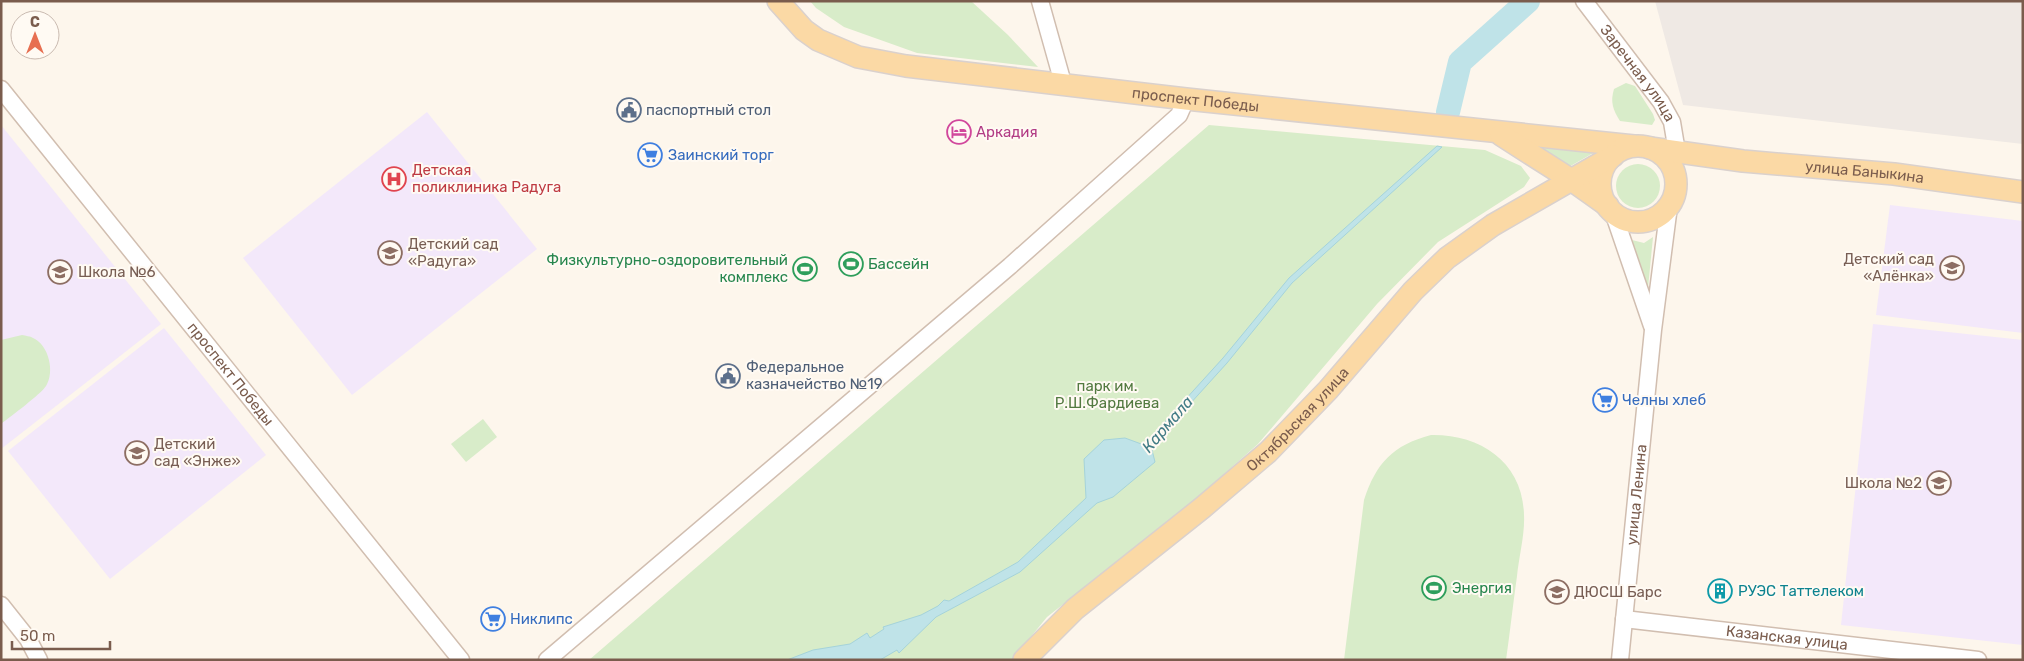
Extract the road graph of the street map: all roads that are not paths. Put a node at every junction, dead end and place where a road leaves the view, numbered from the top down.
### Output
1 (778, 1) edge
2 (1040, 1) edge
3 (1584, 1) edge
4 (1061, 84) junction
5 (1, 89) edge
6 (1186, 99) junction
7 (1496, 133) junction
8 (1642, 147) junction
9 (1677, 152) junction
10 (1613, 156) junction
11 (1705, 156) junction
12 (1675, 176) junction
13 (1570, 179) junction
14 (2023, 192) edge
15 (1669, 206) junction
16 (1610, 209) junction
17 (1653, 330) junction
18 (1, 605) edge
19 (1624, 619) junction
20 (39, 660) edge
21 (461, 660) edge
22 (547, 660) edge
23 (1024, 660) edge
24 (1620, 660) edge
25 (1978, 660) edge

1 - 4 main road, проспект Победы
2 - 4 street
3 - 9 street, Заречная улица
4 - 6 main road, проспект Победы
5 - 21 street, проспект Победы
6 - 7 main road, проспект Победы
6 - 22 street
7 - 8 main road, проспект Победы
7 - 13 main road
8 - 9 main road, проспект Победы
8 - 10 main road
8 - 12 main road
9 - 11 main road, улица Баныкина
10 - 13 main road, Октябрьская улица
10 - 16 main road
11 - 12 main road
11 - 14 main road, улица Баныкина
12 - 15 main road
13 - 16 main road
13 - 23 main road, Октябрьская улица
15 - 16 main road
15 - 17 street, улица Ленина
16 - 17 street
17 - 19 street, улица Ленина
18 - 20 street
19 - 24 street, улица Ленина
19 - 25 street, Казанская улица

